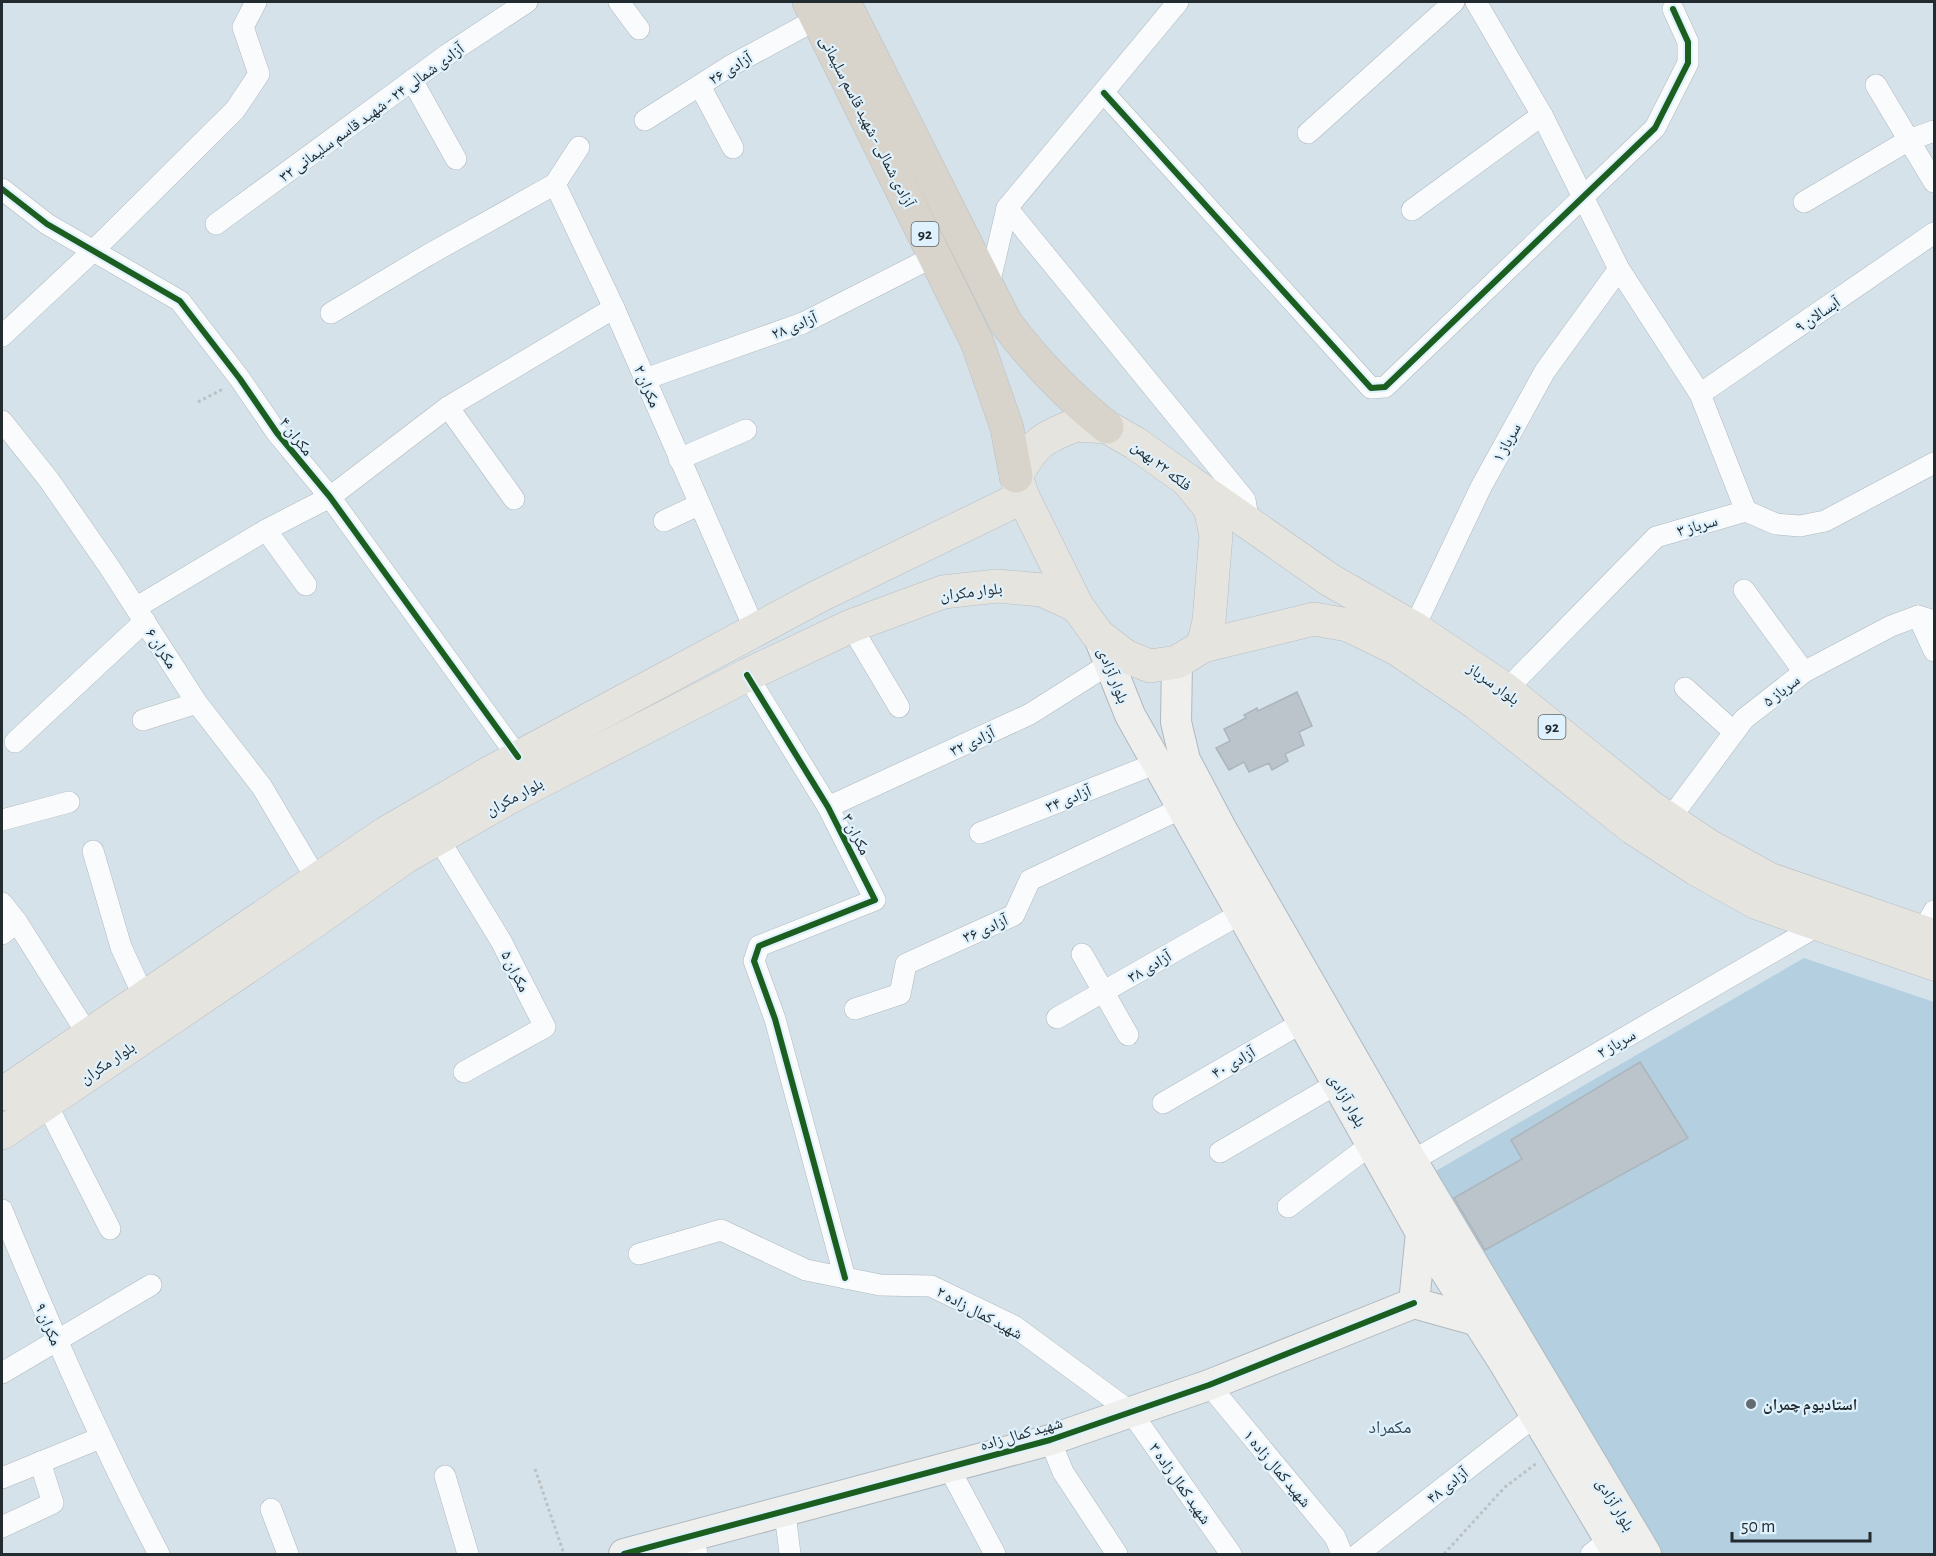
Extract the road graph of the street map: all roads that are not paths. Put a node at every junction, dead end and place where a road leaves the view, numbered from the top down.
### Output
1 (256, 2) edge
2 (527, 2) edge
3 (620, 2) edge
4 (844, 2) edge
5 (1178, 2) edge
6 (1454, 2) edge
7 (1476, 2) edge
8 (1673, 9) dead end
9 (813, 10) edge
10 (639, 29) dead end
11 (412, 80) junction
12 (1876, 85) dead end
13 (700, 86) junction
14 (1104, 93) junction
15 (1542, 115) junction
16 (645, 120) dead end
17 (1935, 131) edge
18 (1308, 133) dead end
19 (1909, 140) junction
20 (579, 147) dead end
21 (733, 148) dead end
22 (456, 159) dead end
23 (1935, 182) edge
24 (555, 184) junction
25 (2, 189) edge
26 (1584, 196) junction
27 (1804, 202) dead end
28 (1007, 208) junction
29 (1412, 210) dead end
30 (216, 224) dead end
31 (1935, 233) edge
32 (94, 250) junction
33 (935, 256) junction
34 (1619, 269) junction
35 (988, 289) junction
36 (614, 308) junction
37 (331, 313) dead end
38 (2, 336) edge
39 (645, 379) junction
40 (1700, 394) junction
41 (448, 407) junction
42 (2, 421) edge
43 (1107, 428) junction
44 (746, 430) dead end
45 (679, 459) junction
46 (1935, 464) edge
47 (1187, 480) junction
48 (1020, 487) junction
49 (330, 497) junction
50 (514, 499) dead end
51 (698, 505) junction
52 (1746, 512) junction
53 (664, 521) dead end
54 (1248, 523) junction
55 (266, 530) junction
56 (867, 573) junction
57 (306, 585) dead end
58 (1744, 590) dead end
59 (1077, 606) junction
60 (141, 614) junction
61 (1926, 619) edge
62 (866, 620) junction
63 (1414, 628) junction
64 (755, 630) junction
65 (1103, 649) junction
66 (1935, 651) edge
67 (1190, 654) junction
68 (1804, 672) junction
69 (747, 675) junction
70 (1685, 688) dead end
71 (1506, 690) junction
72 (197, 703) junction
73 (899, 707) dead end
74 (143, 720) dead end
75 (1734, 732) junction
76 (15, 742) dead end
77 (518, 757) junction
78 (1157, 763) junction
79 (69, 802) dead end
80 (828, 807) junction
81 (1182, 808) junction
82 (2, 820) edge
83 (1670, 820) junction
84 (980, 833) dead end
85 (438, 838) junction
86 (93, 851) dead end
87 (317, 880) junction
88 (2, 903) edge
89 (1240, 914) junction
90 (1819, 925) junction
91 (1930, 926) edge
92 (9, 928) edge
93 (1082, 954) dead end
94 (1935, 964) edge
95 (1105, 991) junction
96 (144, 997) junction
97 (855, 1009) dead end
98 (1057, 1018) dead end
99 (1303, 1022) junction
100 (88, 1035) junction
101 (1128, 1035) dead end
102 (464, 1072) dead end
103 (1338, 1083) junction
104 (2, 1094) edge
105 (1163, 1102) dead end
106 (46, 1103) junction
107 (2, 1133) edge
108 (1373, 1143) junction
109 (1220, 1152) dead end
110 (1412, 1161) junction
111 (1288, 1207) dead end
112 (2, 1210) edge
113 (110, 1229) dead end
114 (1421, 1233) junction
115 (639, 1254) dead end
116 (845, 1278) junction
117 (151, 1285) dead end
118 (1414, 1302) junction
119 (1475, 1320) junction
120 (56, 1340) junction
121 (2, 1373) edge
122 (1209, 1385) junction
123 (1131, 1412) junction
124 (1535, 1416) junction
125 (100, 1438) junction
126 (1050, 1440) junction
127 (40, 1462) junction
128 (949, 1468) junction
129 (445, 1476) dead end
130 (2, 1478) edge
131 (271, 1509) dead end
132 (785, 1513) junction
133 (2, 1527) edge
134 (695, 1546) edge
135 (1606, 1550) edge
136 (159, 1554) edge
137 (288, 1554) edge
138 (468, 1554) edge
139 (624, 1554) edge
140 (790, 1554) edge
141 (995, 1554) edge
142 (1117, 1554) edge
143 (1231, 1554) edge
144 (1342, 1554) edge
145 (1358, 1554) edge
146 (1646, 1554) edge

1 - 32 street
2 - 11 street, آزادی شمالی ۲۴ - شهید قاسم سلیمانی ۳۲
3 - 10 street
4 - 35 highway, آزادی شمالی - شهید قاسم سلیمانی / 92
5 - 14 street
6 - 18 street
7 - 15 street
8 - 26 street
9 - 13 street, آزادی ۲۶
9 - 33 highway, آزادی شمالی - شهید قاسم سلیمانی / 92
11 - 22 street
11 - 30 street, آزادی شمالی ۲۴ - شهید قاسم سلیمانی ۳۲
12 - 19 street
13 - 16 street, آزادی ۲۶
13 - 21 street
14 - 26 street
14 - 28 street
15 - 26 street
15 - 29 street
17 - 19 street
19 - 23 street
19 - 27 street
20 - 24 street
24 - 36 street, مکران ۲
24 - 37 street
25 - 32 street, مکران ۴
26 - 34 street
28 - 35 street
28 - 54 street
31 - 40 street, آبسالان ۹
32 - 38 street
32 - 49 street, مکران ۴
33 - 39 street, آزادی ۲۸
33 - 48 highway, آزادی شمالی - شهید قاسم سلیمانی / 92
34 - 40 street
34 - 63 street, سرباز ۱
35 - 43 highway, آزادی شمالی - شهید قاسم سلیمانی / 92
36 - 39 street, مکران ۲
36 - 41 street
39 - 45 street, مکران ۲
40 - 52 street
41 - 49 street
41 - 50 street
42 - 60 street, مکران ۶
43 - 47 main road, فلکه ۲۲ بهمن / 92
43 - 48 main road, فلکه ۲۲ بهمن / 92
44 - 45 street
45 - 51 street, مکران ۲
46 - 52 street
47 - 54 main road, بلوار سرباز / 92
47 - 67 main road, فلکه ۲۲ بهمن / 92
48 - 56 main road, بلوار مکران
48 - 59 main road, 92
49 - 55 street
49 - 77 street, مکران ۴
51 - 53 street
51 - 64 street, مکران ۲
52 - 71 street, سرباز ۳
54 - 63 main road, بلوار سرباز / 92
55 - 57 street
55 - 60 street
56 - 62 main road
56 - 64 main road, بلوار مکران
58 - 68 street
59 - 62 main road, بلوار مکران
59 - 65 main road, 92
60 - 72 street, مکران ۶
60 - 76 street
61 - 66 street
61 - 68 street, سرباز ۵
62 - 69 main road, بلوار مکران
62 - 73 street
63 - 71 main road, بلوار سرباز / 92
64 - 77 main road, بلوار مکران
65 - 67 main road, 92
65 - 78 main road, بلوار آزادی
65 - 80 street, آزادی ۳۲
67 - 90 main road, بلوار سرباز / 92
67 - 110 main road, بلوار آزادی
68 - 75 street, سرباز ۵
69 - 80 street, مکران ۳
69 - 85 main road, بلوار مکران
70 - 75 street
71 - 83 main road, بلوار سرباز / 92
72 - 74 street
72 - 87 street, مکران ۶
75 - 83 street, سرباز ۵
77 - 87 main road, بلوار مکران
78 - 81 main road, بلوار آزادی
78 - 84 street, آزادی ۳۴
79 - 82 street
80 - 116 street, مکران ۳
81 - 89 main road, بلوار آزادی
81 - 97 street, آزادی ۳۶
83 - 91 main road, بلوار سرباز / 92
85 - 102 street, مکران ۵
85 - 106 main road, بلوار مکران
86 - 96 street
87 - 96 main road, بلوار مکران
88 - 92 street
89 - 95 street, آزادی ۳۸
89 - 99 main road, بلوار آزادی
90 - 94 main road, بلوار سرباز / 92
90 - 110 street, سرباز ۲
92 - 100 street
93 - 95 street
95 - 98 street, آزادی ۳۸
95 - 101 street
96 - 100 main road, بلوار مکران
99 - 103 main road, بلوار آزادی
99 - 105 street, آزادی ۴۰
100 - 104 main road, بلوار مکران
103 - 108 main road, بلوار آزادی
103 - 109 street
106 - 107 main road, بلوار مکران
106 - 113 street
108 - 111 street
108 - 114 main road, بلوار آزادی
110 - 146 main road, بلوار آزادی
112 - 120 street, مکران ۹
114 - 118 main road
114 - 119 main road, بلوار آزادی
115 - 116 street, شهید کمال زاده ۲
116 - 123 street, شهید کمال زاده ۲
117 - 120 street
118 - 119 main road
118 - 122 main road, شهید کمال زاده
119 - 124 main road, بلوار آزادی
120 - 121 street
120 - 125 street, مکران ۹
122 - 123 main road, شهید کمال زاده
122 - 144 street, شهید کمال زاده ۱
123 - 126 main road, شهید کمال زاده
123 - 143 street, شهید کمال زاده ۳
124 - 135 main road, بلوار آزادی
124 - 145 street, آزادی ۴۸
125 - 127 street
125 - 136 street, مکران ۹
126 - 128 main road, شهید کمال زاده
126 - 142 street
127 - 130 street
127 - 133 street
128 - 132 main road, شهید کمال زاده
128 - 141 street
129 - 138 street
131 - 137 street
132 - 134 main road, شهید کمال زاده
132 - 140 street
134 - 139 main road, شهید کمال زاده

